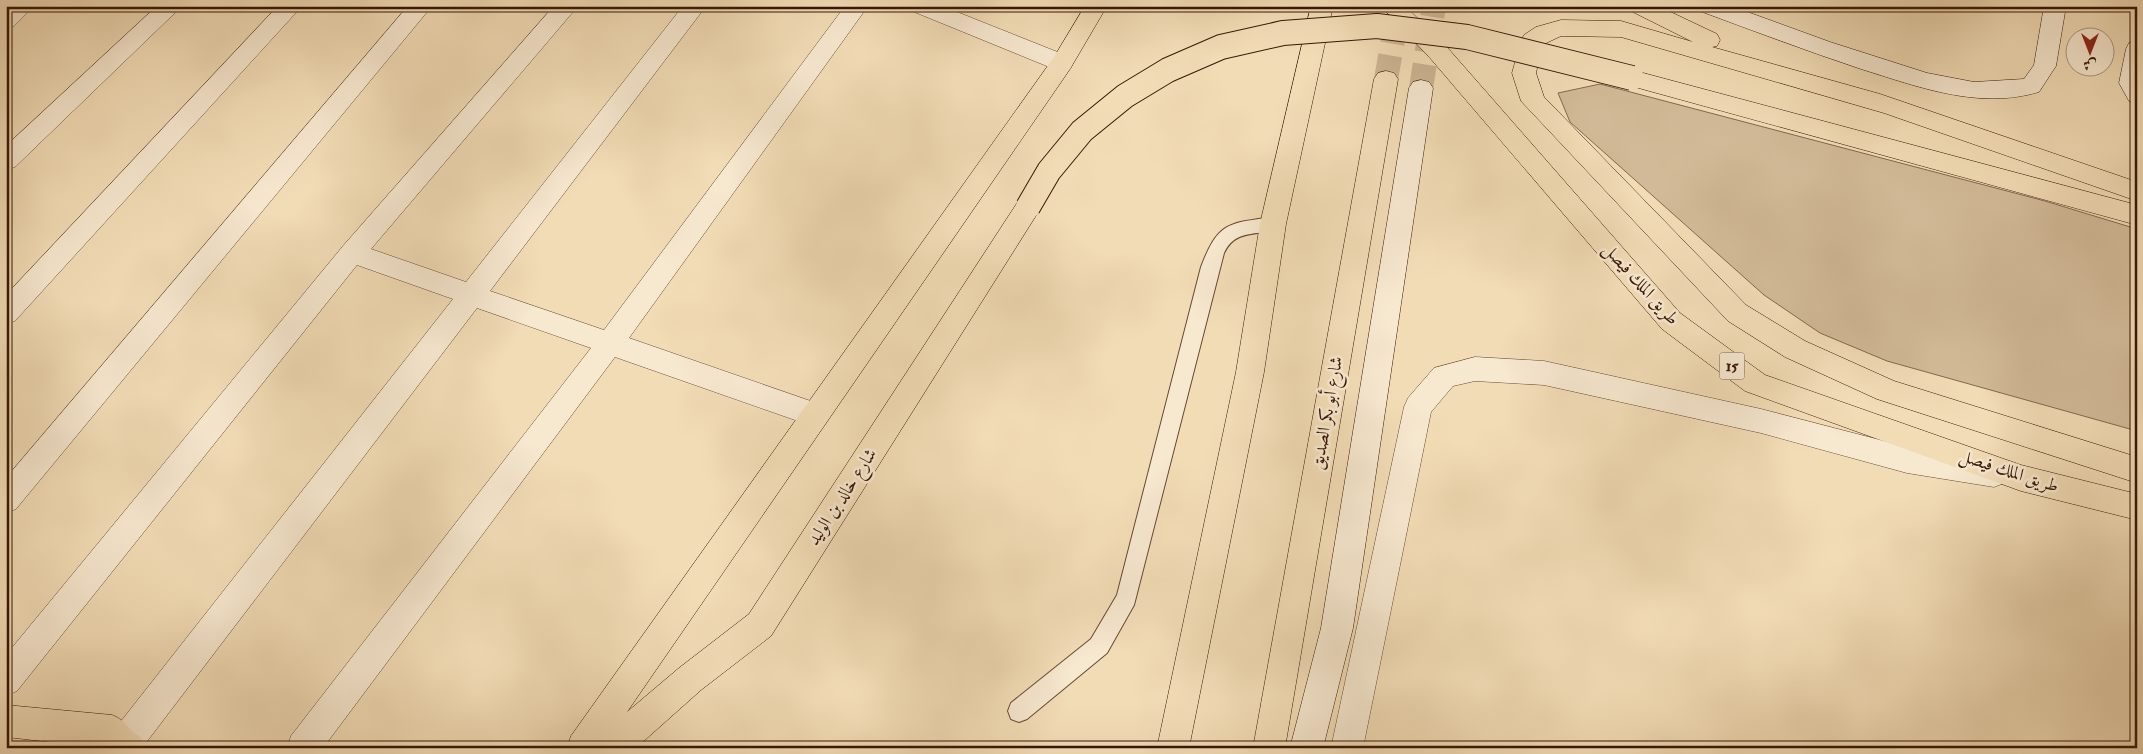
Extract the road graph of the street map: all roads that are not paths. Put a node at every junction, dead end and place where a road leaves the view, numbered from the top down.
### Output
1 (23, 6) edge
2 (171, 6) edge
3 (291, 6) edge
4 (421, 6) edge
5 (567, 6) edge
6 (695, 6) edge
7 (857, 6) edge
8 (920, 6) edge
9 (1096, 6) edge
10 (1322, 6) edge
11 (1392, 6) edge
12 (1639, 6) edge
13 (1708, 6) edge
14 (2056, 6) edge
15 (6, 20) edge
16 (2137, 49) edge
17 (1062, 63) junction
18 (1386, 79) tunnel mouth
19 (1421, 88) tunnel mouth
20 (2137, 95) edge
21 (1889, 106) junction
22 (6, 161) edge
23 (2137, 192) edge
24 (2137, 215) edge
25 (1273, 224) junction
26 (352, 253) junction
27 (472, 295) junction
28 (6, 313) edge
29 (610, 343) junction
30 (815, 415) junction
31 (2137, 470) edge
32 (2021, 478) junction
33 (6, 500) edge
34 (2137, 508) edge
35 (6, 680) edge
36 (1019, 711) dead end
37 (6, 721) edge
38 (85, 738) edge
39 (126, 747) edge
40 (303, 748) edge
41 (583, 748) edge
42 (611, 748) edge
43 (1172, 748) edge
44 (1269, 748) edge
45 (1306, 748) edge
46 (1347, 748) edge

1 - 15 street
2 - 22 street
3 - 28 street
4 - 33 street
5 - 26 street
6 - 27 street
7 - 29 street
8 - 17 street
9 - 17 main road
10 - 25 main road
11 - 32 main road, طريق الملك فيصل / 15
12 - 21 main road
13 - 14 street
16 - 20 street
17 - 30 main road
18 - 44 main road, شارع أبو بكر الصديق
19 - 45 street
21 - 23 main road
21 - 31 main road
24 - 42 main road, شارع خالد بن الوليد, bridge
25 - 36 lane
25 - 43 main road
26 - 27 street
26 - 35 street
27 - 29 street
27 - 39 street
29 - 30 street
29 - 40 street
30 - 41 main road
32 - 34 main road, طريق الملك فيصل / 15
32 - 46 street
37 - 38 main road
38 - 39 main road

